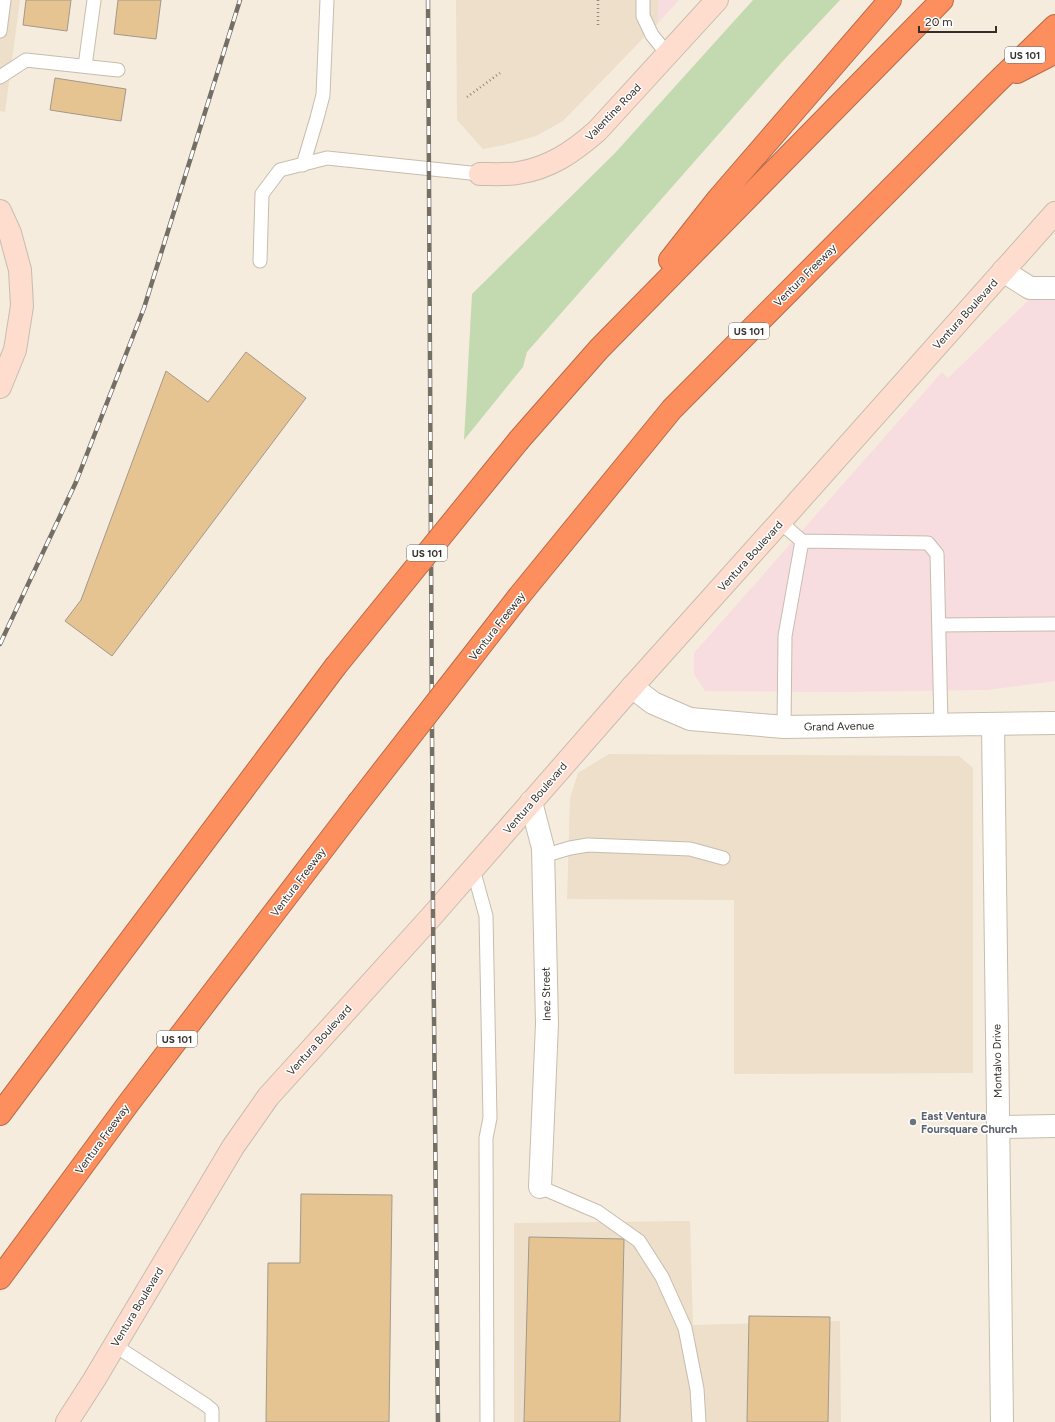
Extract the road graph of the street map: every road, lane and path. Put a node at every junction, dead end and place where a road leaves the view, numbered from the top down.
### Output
1 (4, 0) edge
2 (94, 0) edge
3 (327, 0) edge
4 (598, 0) edge
5 (643, 0) edge
6 (717, 0) edge
7 (890, 0) edge
8 (942, 0) edge
9 (1055, 26) edge
10 (598, 27) dead end
11 (0, 31) edge
12 (1055, 51) edge
13 (668, 55) junction
14 (85, 66) junction
15 (118, 70) dead end
16 (500, 74) dead end
17 (0, 77) edge
18 (996, 83) junction
19 (467, 97) dead end
20 (303, 165) junction
21 (480, 174) joint
22 (0, 211) edge
23 (1055, 213) edge
24 (260, 261) dead end
25 (1003, 271) junction
26 (1055, 288) edge
27 (599, 349) junction
28 (0, 387) edge
29 (780, 522) junction
30 (802, 541) junction
31 (1055, 624) edge
32 (939, 625) junction
33 (632, 687) junction
34 (1055, 723) edge
35 (941, 724) junction
36 (993, 724) junction
37 (784, 727) junction
38 (530, 802) junction
39 (543, 856) junction
40 (723, 858) dead end
41 (473, 869) junction
42 (0, 1114) edge
43 (1055, 1126) edge
44 (998, 1127) junction
45 (540, 1187) joint
46 (0, 1278) edge
47 (114, 1345) junction
48 (67, 1422) edge
49 (212, 1422) edge
50 (487, 1422) edge
51 (699, 1422) edge
52 (1002, 1422) edge

1 - 11 lane
2 - 14 lane
3 - 20 lane
4 - 10 path
5 - 13 lane
6 - 13 street, Valentine Road
7 - 27 highway
8 - 27 highway, US 101
9 - 18 highway, Ventura Freeway / US 101
12 - 18 highway
13 - 21 street, Valentine Road
14 - 15 lane
14 - 17 lane
16 - 19 path
18 - 46 highway, Ventura Freeway / US 101, bridge
20 - 21 lane
20 - 24 lane
22 - 28 street
23 - 25 street, Ventura Boulevard
25 - 26 street
25 - 29 street, Ventura Boulevard
27 - 42 highway, US 101, bridge
29 - 30 lane
29 - 33 street, Ventura Boulevard
30 - 32 lane
30 - 37 lane
31 - 32 lane
32 - 35 lane
33 - 37 street, Grand Avenue
33 - 38 street, Ventura Boulevard
34 - 36 street, Grand Avenue
35 - 36 street, Grand Avenue
35 - 37 street, Grand Avenue
36 - 44 street, Montalvo Drive
38 - 39 street, Inez Street
38 - 41 street, Ventura Boulevard
39 - 40 lane
39 - 45 street, Inez Street
41 - 47 street, Ventura Boulevard
41 - 50 lane
43 - 44 street
44 - 52 street, Montalvo Drive
45 - 51 lane
47 - 48 street, Ventura Boulevard
47 - 49 lane

